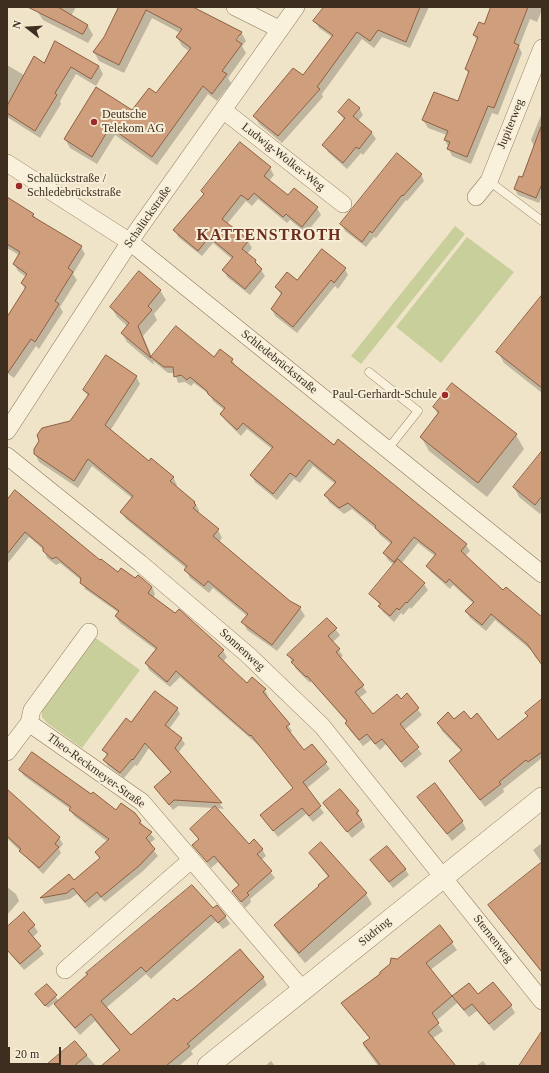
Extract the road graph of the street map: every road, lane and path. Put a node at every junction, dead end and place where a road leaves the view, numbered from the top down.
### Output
1 (235, 7) edge
2 (296, 7) edge
3 (279, 29) junction
4 (542, 48) edge
5 (223, 110) junction
6 (7, 163) edge
7 (488, 181) junction
8 (476, 197) dead end
9 (343, 204) dead end
10 (542, 221) edge
11 (130, 242) junction
12 (368, 372) dead end
13 (7, 431) edge
14 (387, 450) junction
15 (7, 456) edge
16 (542, 574) edge
17 (89, 632) dead end
18 (29, 722) junction
19 (7, 752) edge
20 (542, 798) edge
21 (191, 860) junction
22 (444, 877) junction
23 (65, 970) dead end
24 (303, 990) junction
25 (542, 1001) edge
26 (208, 1066) edge

1 - 3 street
2 - 3 street, Schalückstraße
3 - 5 street, Schalückstraße
4 - 7 street, Jupiterweg
5 - 9 street, Ludwig-Wolker-Weg
5 - 11 street, Schalückstraße
6 - 11 street, Schledebrückstraße
7 - 8 street, Jupiterweg
7 - 10 lane
11 - 13 street, Schalückstraße
11 - 14 street, Schledebrückstraße
12 - 14 lane
14 - 16 street, Schledebrückstraße
15 - 22 street, Sonnenweg
17 - 18 street
18 - 19 street
18 - 21 street, Theo-Reckmeyer-Straße
20 - 22 street, Südring
21 - 23 street
21 - 24 street, Theo-Reckmeyer-Straße
22 - 24 street, Südring
22 - 25 street, Sternenweg
24 - 26 street, Südring

